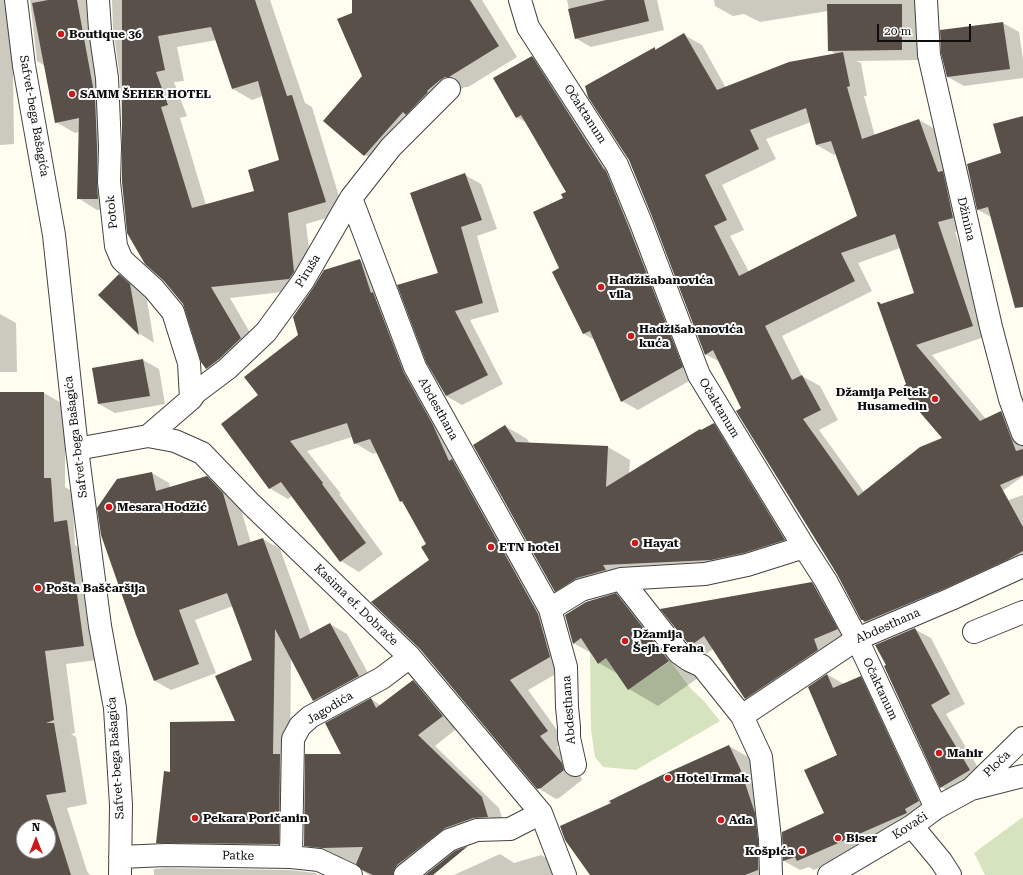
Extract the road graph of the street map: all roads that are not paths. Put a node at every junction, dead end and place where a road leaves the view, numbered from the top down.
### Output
1 (16, 0) edge
2 (98, 0) edge
3 (520, 0) edge
4 (926, 0) edge
5 (449, 89) dead end
6 (352, 198) junction
7 (191, 399) junction
8 (1023, 434) edge
9 (148, 436) junction
10 (77, 449) junction
11 (804, 547) junction
12 (1023, 566) edge
13 (621, 579) junction
14 (550, 609) junction
15 (1023, 612) edge
16 (974, 632) dead end
17 (857, 639) junction
18 (410, 657) junction
19 (742, 716) junction
20 (1023, 738) edge
21 (575, 765) dead end
22 (1023, 776) edge
23 (971, 789) junction
24 (936, 808) junction
25 (540, 813) junction
26 (912, 826) junction
27 (291, 856) junction
28 (120, 866) edge
29 (351, 875) edge
30 (405, 875) edge
31 (565, 875) edge
32 (771, 875) edge
33 (829, 875) edge
34 (950, 875) edge

1 - 10 street, Safvet-bega Bašagića
2 - 7 street, Potok
3 - 11 street, Očaktanum
4 - 8 street, Džinina
5 - 6 street, Piruša
6 - 7 street, Piruša
6 - 14 street, Abdesthana
7 - 9 street, Piruša
9 - 10 street, Kasima ef. Dobrače
9 - 18 street, Kasima ef. Dobrače
10 - 28 street, Safvet-bega Bašagića
11 - 13 street
11 - 17 street, Očaktanum
12 - 17 street, Abdesthana
13 - 14 street
13 - 19 street
14 - 21 street, Abdesthana
15 - 16 street
17 - 19 street, Abdesthana
17 - 24 street, Očaktanum
18 - 25 street, Kasima ef. Dobrače
18 - 27 street, Jagodića
19 - 32 street
20 - 23 street, Ploča
22 - 23 street
23 - 24 street, Kovači
24 - 26 street, Kovači
25 - 30 street
25 - 31 street, Kasima ef. Dobrače
26 - 33 street, Kovači
26 - 34 street
27 - 28 street, Patke
27 - 29 street, Patke

